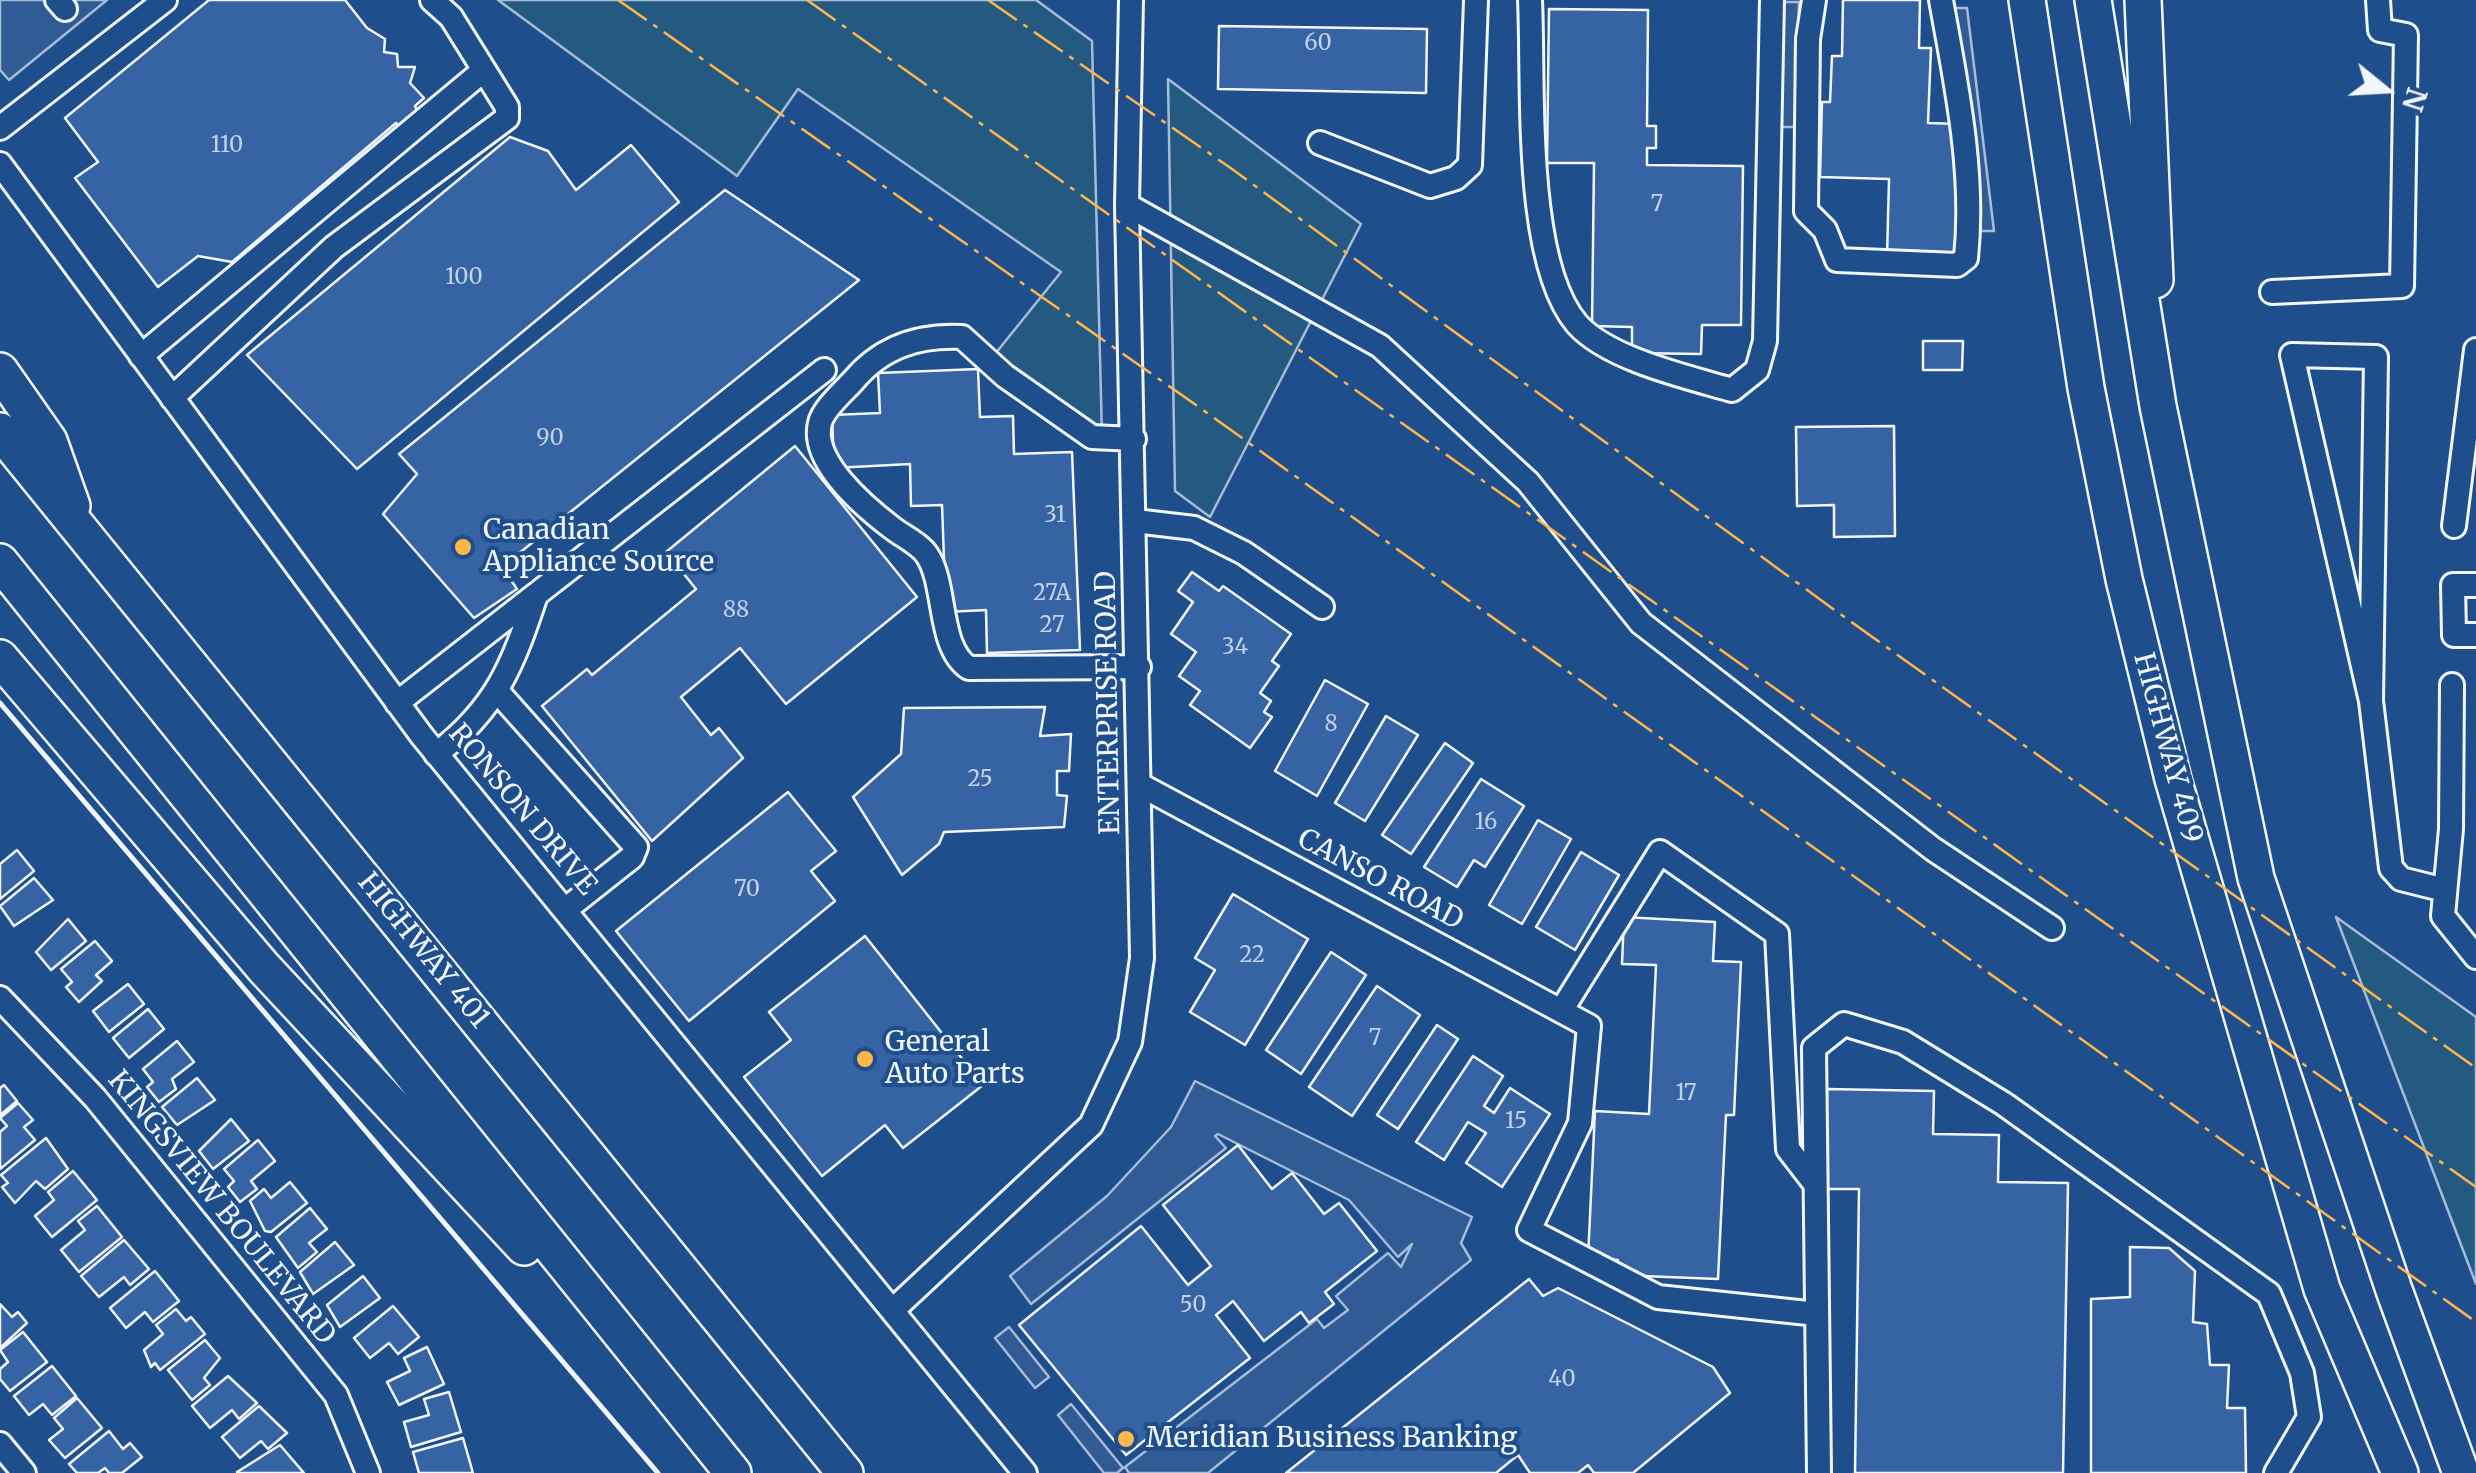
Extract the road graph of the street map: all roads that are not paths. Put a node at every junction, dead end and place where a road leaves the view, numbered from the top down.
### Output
1 (165, 0) edge
2 (432, 0) edge
3 (1130, 0) edge
4 (1476, 0) edge
5 (1530, 0) edge
6 (1772, 0) edge
7 (1814, 0) edge
8 (1941, 0) edge
9 (2003, 0) edge
10 (2028, 0) edge
11 (2093, 0) edge
12 (2143, 0) edge
13 (2378, 0) edge
14 (484, 70) junction
15 (0, 128) edge
16 (1320, 143) dead end
17 (0, 164) edge
18 (1127, 205) junction
19 (2272, 292) dead end
20 (2476, 350) edge
21 (142, 356) junction
22 (0, 370) edge
23 (824, 370) dead end
24 (2086, 388) junction
25 (172, 398) junction
26 (2158, 406) junction
27 (0, 430) edge
28 (1134, 439) junction
29 (1136, 521) junction
30 (79, 526) junction
31 (2454, 526) dead end
32 (0, 562) edge
33 (2476, 585) edge
34 (536, 594) junction
35 (1322, 607) dead end
36 (2476, 636) edge
37 (0, 658) edge
38 (1139, 667) junction
39 (2452, 685) dead end
40 (497, 691) junction
41 (2371, 702) junction
42 (397, 703) junction
43 (436, 754) junction
44 (1142, 786) junction
45 (2445, 890) junction
46 (565, 910) junction
47 (2052, 928) dead end
48 (2476, 957) edge
49 (0, 998) edge
50 (1561, 1011) junction
51 (1815, 1184) junction
52 (894, 1309) junction
53 (1818, 1314) junction
54 (0, 1444) edge
55 (727, 1466) edge
56 (24, 1473) edge
57 (368, 1473) edge
58 (845, 1473) edge
59 (1025, 1473) edge
60 (1819, 1473) edge
61 (2276, 1473) edge
62 (2400, 1473) edge
63 (2461, 1473) edge

1 - 15 street
2 - 14 street
3 - 18 street, ENTERPRISE ROAD
4 - 16 street
5 - 6 street
7 - 8 street
9 - 24 highway
10 - 24 highway, HIGHWAY 409
11 - 26 highway, HIGHWAY 409
12 - 26 highway
13 - 19 street
14 - 21 street
14 - 25 street
17 - 21 street, RONSON DRIVE
18 - 28 street, ENTERPRISE ROAD
18 - 47 street
20 - 31 street
21 - 25 street, RONSON DRIVE
22 - 30 highway
23 - 34 street
24 - 62 highway, HIGHWAY 409
25 - 42 street, RONSON DRIVE
26 - 63 highway, HIGHWAY 409
27 - 30 highway, HIGHWAY 401
28 - 29 street, ENTERPRISE ROAD
28 - 38 street
29 - 35 street
29 - 38 street, ENTERPRISE ROAD
30 - 58 highway, HIGHWAY 401
32 - 55 highway
33 - 36 street
34 - 40 street
34 - 42 street
37 - 55 highway
38 - 44 street, ENTERPRISE ROAD
39 - 45 street
40 - 43 street
40 - 46 street
41 - 41 street
41 - 45 street
42 - 43 street, RONSON DRIVE
43 - 46 street, RONSON DRIVE
44 - 50 street, CANSO ROAD
44 - 52 street, ENTERPRISE ROAD
45 - 48 street
46 - 52 street, RONSON DRIVE
49 - 57 street, KINGSVIEW BOULEVARD
50 - 51 street
50 - 53 street, CANSO ROAD
51 - 53 street
51 - 61 street
52 - 59 street, RONSON DRIVE
53 - 60 street
54 - 56 street

